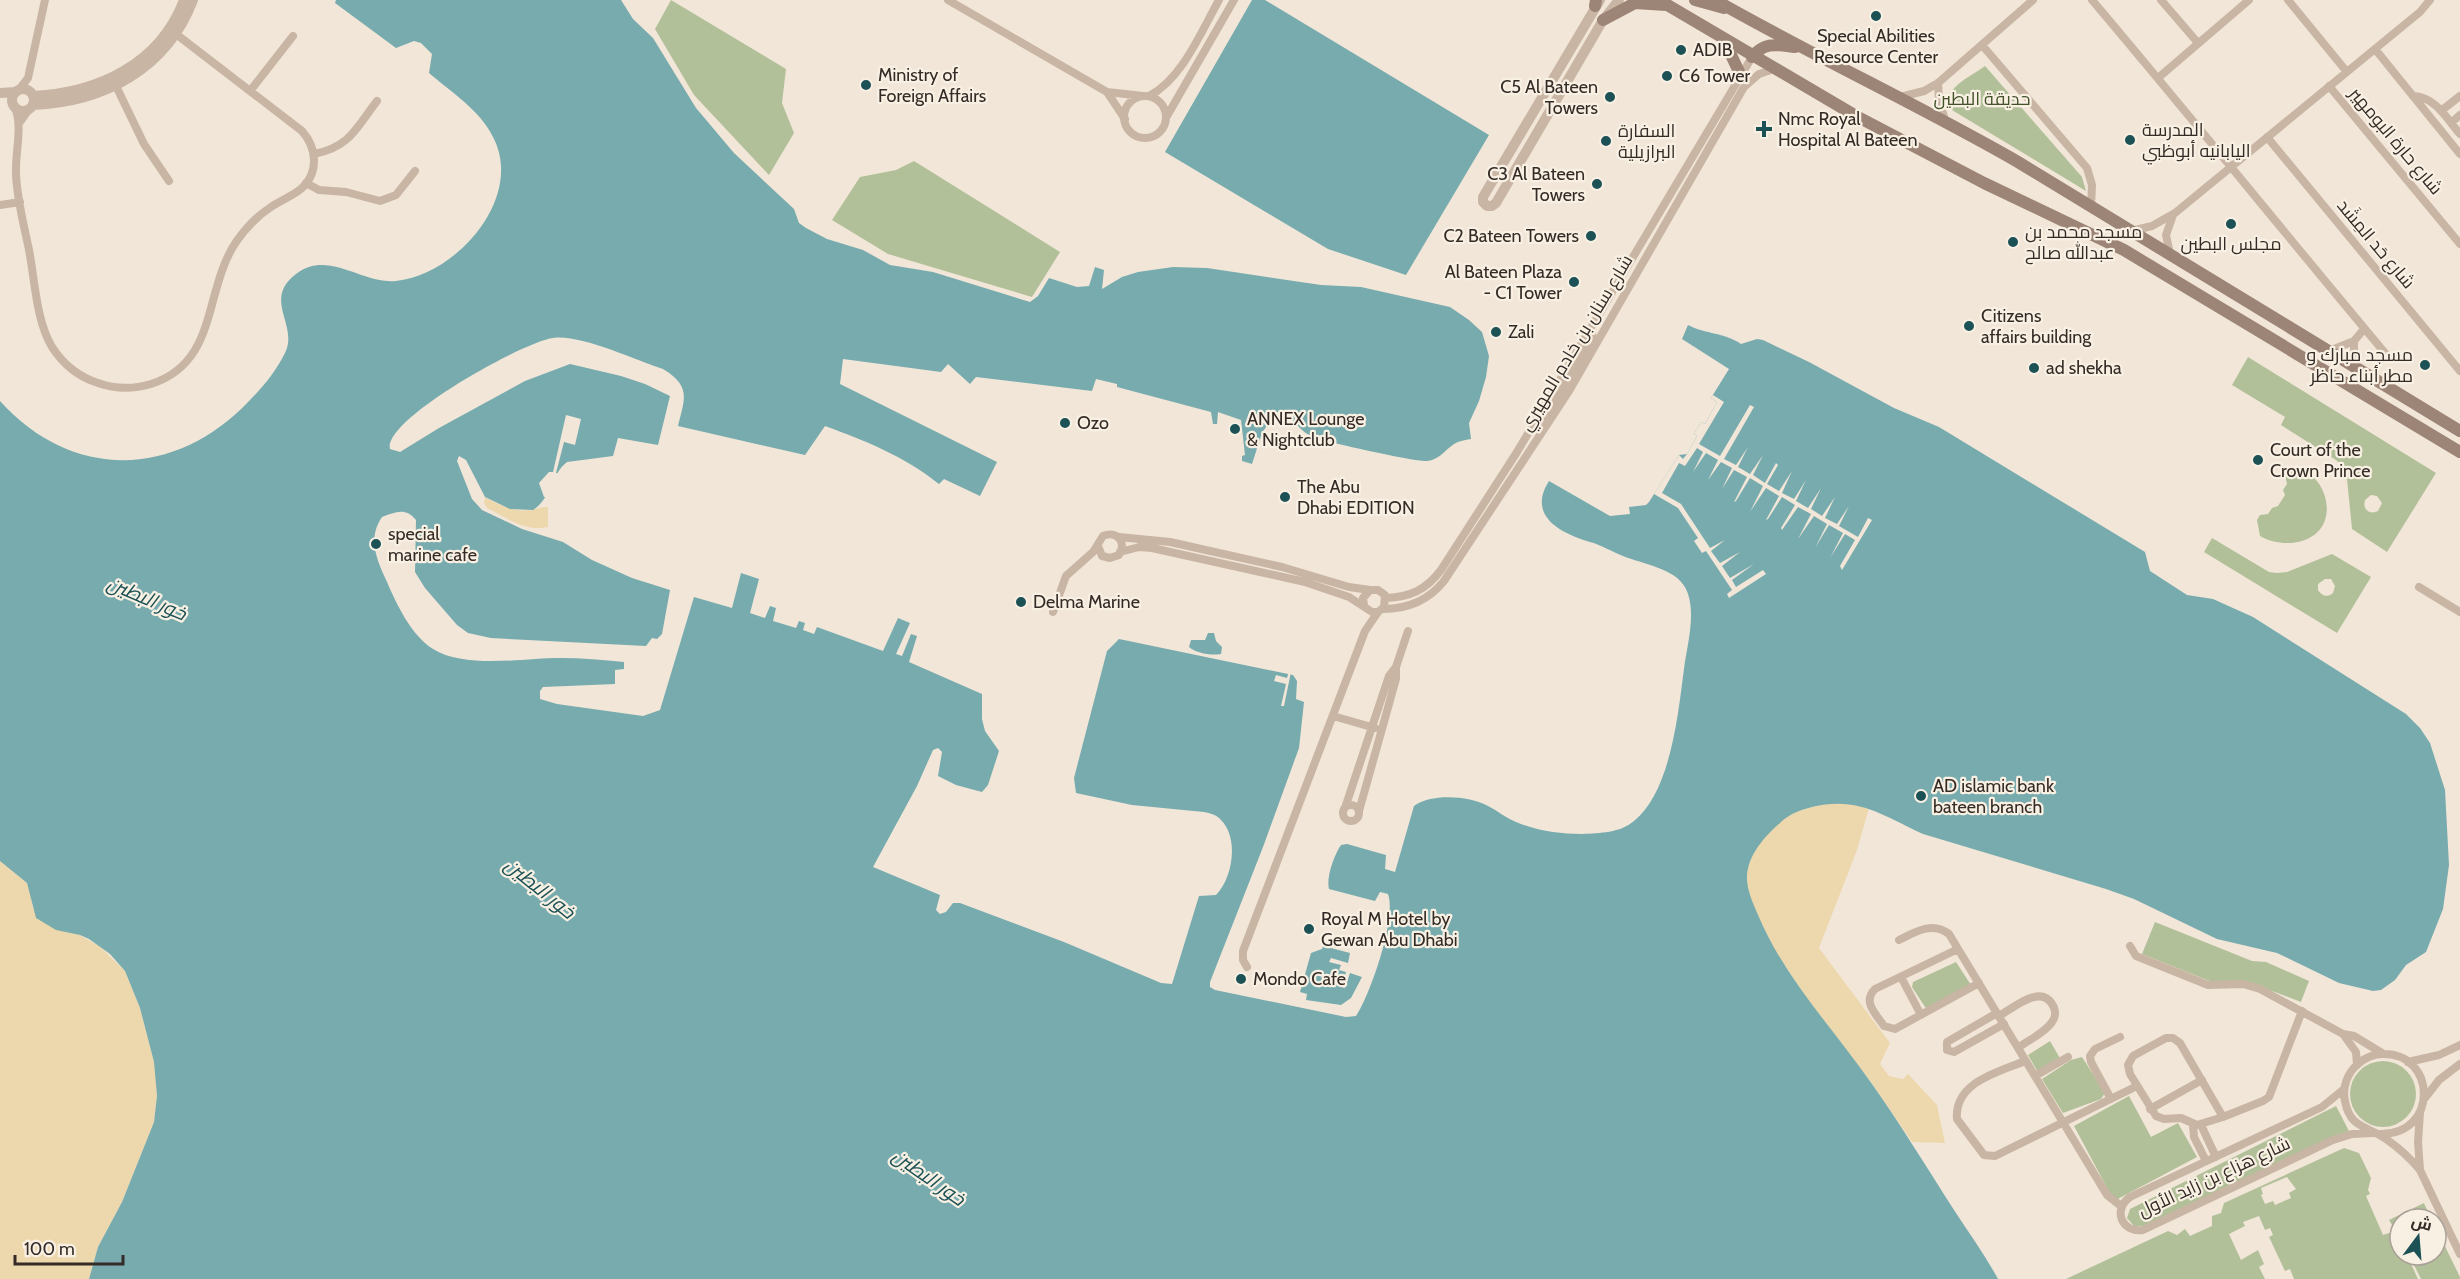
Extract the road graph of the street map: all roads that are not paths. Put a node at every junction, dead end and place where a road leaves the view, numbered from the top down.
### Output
1 (45, 0) edge
2 (184, 0) edge
3 (193, 0) edge
4 (948, 0) edge
5 (1219, 0) edge
6 (1234, 0) edge
7 (1619, 0) edge
8 (1695, 0) edge
9 (1715, 0) edge
10 (2033, 0) edge
11 (2092, 0) edge
12 (2161, 0) edge
13 (2249, 0) edge
14 (2288, 0) edge
15 (2430, 0) edge
16 (1597, 2) edge
17 (1663, 3) edge
18 (1731, 9) junction
19 (1603, 20) junction
20 (176, 34) junction
21 (293, 36) dead end
22 (1724, 39) junction
23 (2198, 44) junction
24 (1982, 45) junction
25 (1802, 48) junction
26 (2374, 49) junction
27 (1752, 57) junction
28 (1774, 69) junction
29 (2347, 72) junction
30 (1740, 76) junction
31 (28, 78) junction
32 (2158, 78) junction
33 (1938, 83) junction
34 (116, 86) junction
35 (2329, 86) junction
36 (250, 91) junction
37 (17, 92) junction
38 (1107, 92) junction
39 (0, 93) edge
40 (1146, 96) junction
41 (2413, 96) junction
42 (2460, 96) edge
43 (1900, 97) junction
44 (0, 101) edge
45 (32, 101) junction
46 (376, 101) dead end
47 (15, 106) junction
48 (2441, 111) junction
49 (2460, 115) edge
50 (1167, 116) junction
51 (1125, 119) junction
52 (1945, 120) junction
53 (20, 122) junction
54 (2451, 123) junction
55 (2460, 134) edge
56 (2267, 137) junction
57 (314, 154) junction
58 (2460, 154) edge
59 (2231, 166) junction
60 (415, 171) dead end
61 (169, 181) dead end
62 (306, 183) junction
63 (20, 202) junction
64 (0, 205) edge
65 (2091, 207) junction
66 (2175, 213) junction
67 (2130, 231) junction
68 (2460, 244) edge
69 (2170, 255) junction
70 (1590, 329) junction
71 (2364, 329) junction
72 (2354, 341) junction
73 (2330, 351) junction
74 (2385, 353) dead end
75 (2354, 366) junction
76 (2460, 371) edge
77 (2460, 431) edge
78 (1539, 436) junction
79 (2439, 439) junction
80 (2460, 447) edge
81 (2460, 452) edge
82 (1119, 537) junction
83 (1098, 546) junction
84 (1120, 552) junction
85 (1104, 557) junction
86 (1081, 563) junction
87 (2419, 587) dead end
88 (1370, 590) junction
89 (1386, 598) junction
90 (1364, 606) junction
91 (1380, 610) junction
92 (1053, 612) dead end
93 (2460, 612) edge
94 (1365, 631) junction
95 (1408, 631) dead end
96 (1396, 667) junction
97 (1334, 713) junction
98 (1373, 724) junction
99 (1383, 727) junction
100 (1345, 808) junction
101 (1359, 811) junction
102 (1899, 940) dead end
103 (2130, 946) dead end
104 (1958, 949) junction
105 (1247, 967) dead end
106 (1900, 976) junction
107 (1978, 983) junction
108 (2302, 1011) junction
109 (1921, 1015) junction
110 (2000, 1018) junction
111 (2343, 1034) junction
112 (2120, 1037) dead end
113 (2361, 1040) junction
114 (2460, 1044) edge
115 (2353, 1047) junction
116 (2018, 1048) junction
117 (2386, 1054) junction
118 (2068, 1057) dead end
119 (2025, 1060) junction
120 (2408, 1062) junction
121 (2460, 1064) edge
122 (2356, 1065) junction
123 (2035, 1076) junction
124 (2202, 1080) junction
125 (2137, 1086) junction
126 (2344, 1089) junction
127 (2424, 1098) junction
128 (2111, 1099) junction
129 (2150, 1108) junction
130 (2421, 1112) junction
131 (2223, 1117) junction
132 (2063, 1122) junction
133 (2197, 1125) junction
134 (2376, 1133) junction
135 (2216, 1157) junction
136 (2206, 1161) junction
137 (2420, 1170) junction
138 (2121, 1206) junction
139 (2460, 1254) edge

1 - 31 street
2 - 45 street
3 - 20 street
4 - 38 street
5 - 40 street
6 - 50 street
7 - 19 street
8 - 18 main road
9 - 18 main road
10 - 24 street
11 - 32 street
12 - 23 street
13 - 23 street
14 - 29 street
15 - 26 street
16 - 19 street
17 - 19 main road
17 - 22 main road
18 - 25 main road
20 - 34 street
20 - 36 street
21 - 36 street
22 - 27 main road
22 - 30 main road
23 - 32 street
24 - 33 street
24 - 65 street
25 - 27 main road
25 - 43 main road
26 - 29 street
26 - 41 street
27 - 28 main road
27 - 30 street, شارع سنان بن خادم المهيري
28 - 78 street, شارع سنان بن خادم المهيري
28 - 79 main road
29 - 35 street
30 - 70 street, شارع سنان بن خادم المهيري
31 - 37 street
31 - 45 street
32 - 59 street
33 - 43 street
33 - 52 street
34 - 45 street
34 - 61 street
35 - 56 street
35 - 68 street, شارع حارة البومهير
36 - 57 street
37 - 39 street
37 - 45 street
37 - 47 street
38 - 40 street
38 - 51 street
40 - 50 street
40 - 51 street
41 - 48 street
41 - 58 street
42 - 48 street
43 - 52 main road
44 - 47 street
45 - 47 street
45 - 53 street
46 - 57 street
47 - 53 street
48 - 54 street
49 - 54 street
50 - 51 street
52 - 65 main road
53 - 63 street
54 - 55 street
56 - 59 street
56 - 76 street, شارع حَد المِشَد
57 - 62 street
59 - 66 street
59 - 71 street
60 - 62 street
62 - 63 street
63 - 64 street
65 - 67 main road
66 - 67 street
66 - 69 street
67 - 69 main road
69 - 73 main road
70 - 78 street
70 - 89 street, شارع سنان بن خادم المهيري
71 - 72 street
71 - 74 street
72 - 73 street
72 - 75 street
73 - 75 main road
75 - 77 main road
78 - 91 street, شارع سنان بن خادم المهيري
79 - 80 main road
79 - 81 main road
82 - 83 street
82 - 84 street
82 - 88 street
83 - 85 street
83 - 86 street
84 - 85 street
84 - 90 street
85 - 86 street
86 - 92 street
87 - 93 street
88 - 89 street
88 - 90 street
89 - 91 street
90 - 91 street
90 - 94 street
91 - 94 street
94 - 97 street
95 - 96 street
96 - 98 street
96 - 99 street
97 - 98 street
97 - 105 street
98 - 99 street
98 - 100 street
99 - 101 street
100 - 101 street
100 - 101 street
102 - 104 street
103 - 108 street
104 - 106 street
104 - 107 street
106 - 109 street
106 - 109 street
107 - 109 street
107 - 110 street
108 - 111 street
108 - 131 street
110 - 110 street
110 - 116 street
110 - 116 street
111 - 113 street
111 - 115 street
112 - 128 street
113 - 115 street
113 - 117 street
114 - 120 street
115 - 122 street
116 - 119 street
117 - 120 street
117 - 122 street
118 - 123 street
119 - 123 street
119 - 132 street
120 - 127 street
121 - 127 street
122 - 126 street
123 - 132 street
124 - 125 street
124 - 129 street
124 - 131 street
125 - 128 street
125 - 129 street
126 - 134 street
126 - 135 street, شارع هزاع بن زايد الأول
127 - 130 street
128 - 132 street
129 - 133 street
130 - 134 street
130 - 137 street
131 - 133 street
132 - 138 street
133 - 135 street
133 - 136 street
134 - 137 street
134 - 138 street, شارع هزاع بن زايد الأول
135 - 136 street, شارع هزاع بن زايد الأول
136 - 138 street, شارع هزاع بن زايد الأول
137 - 139 street

